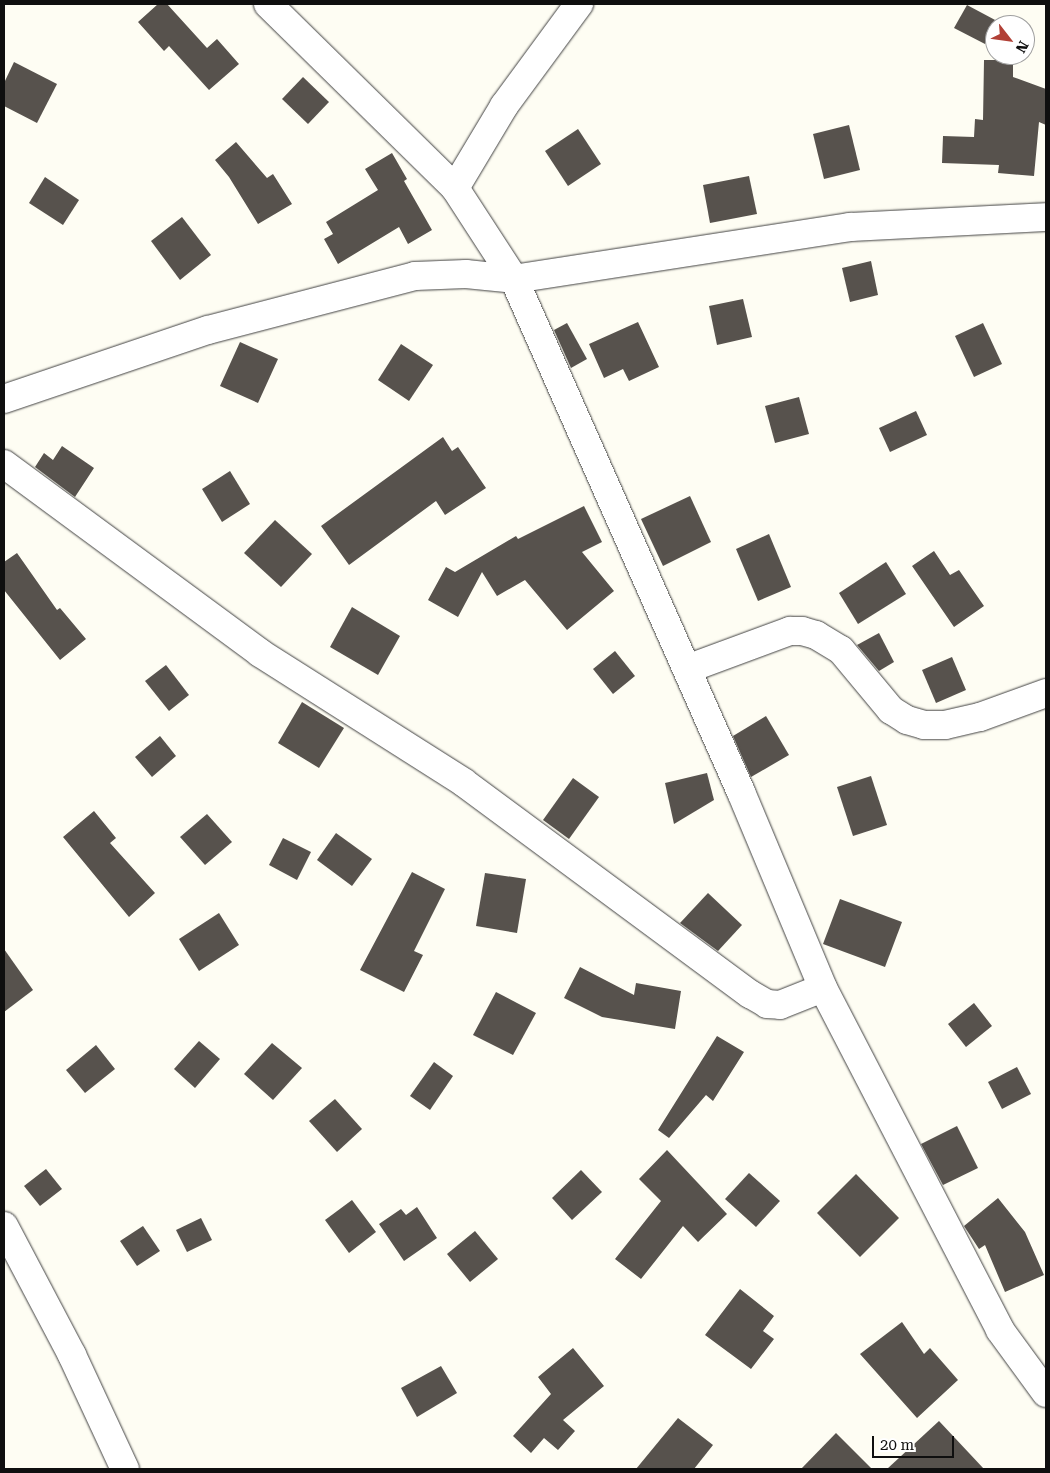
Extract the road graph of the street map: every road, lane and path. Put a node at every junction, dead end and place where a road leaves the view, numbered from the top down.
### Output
1 (268, 4) edge
2 (579, 4) edge
3 (455, 188) junction
4 (1046, 217) edge
5 (514, 279) junction
6 (4, 399) edge
7 (4, 464) edge
8 (687, 669) junction
9 (1046, 693) edge
10 (824, 988) junction
11 (4, 1226) edge
12 (1046, 1393) edge
13 (125, 1469) edge

1 - 3 street
2 - 3 street
3 - 5 street
4 - 5 street
5 - 6 street
5 - 8 street
7 - 10 street
8 - 9 street
8 - 10 street
10 - 12 street
11 - 13 street

